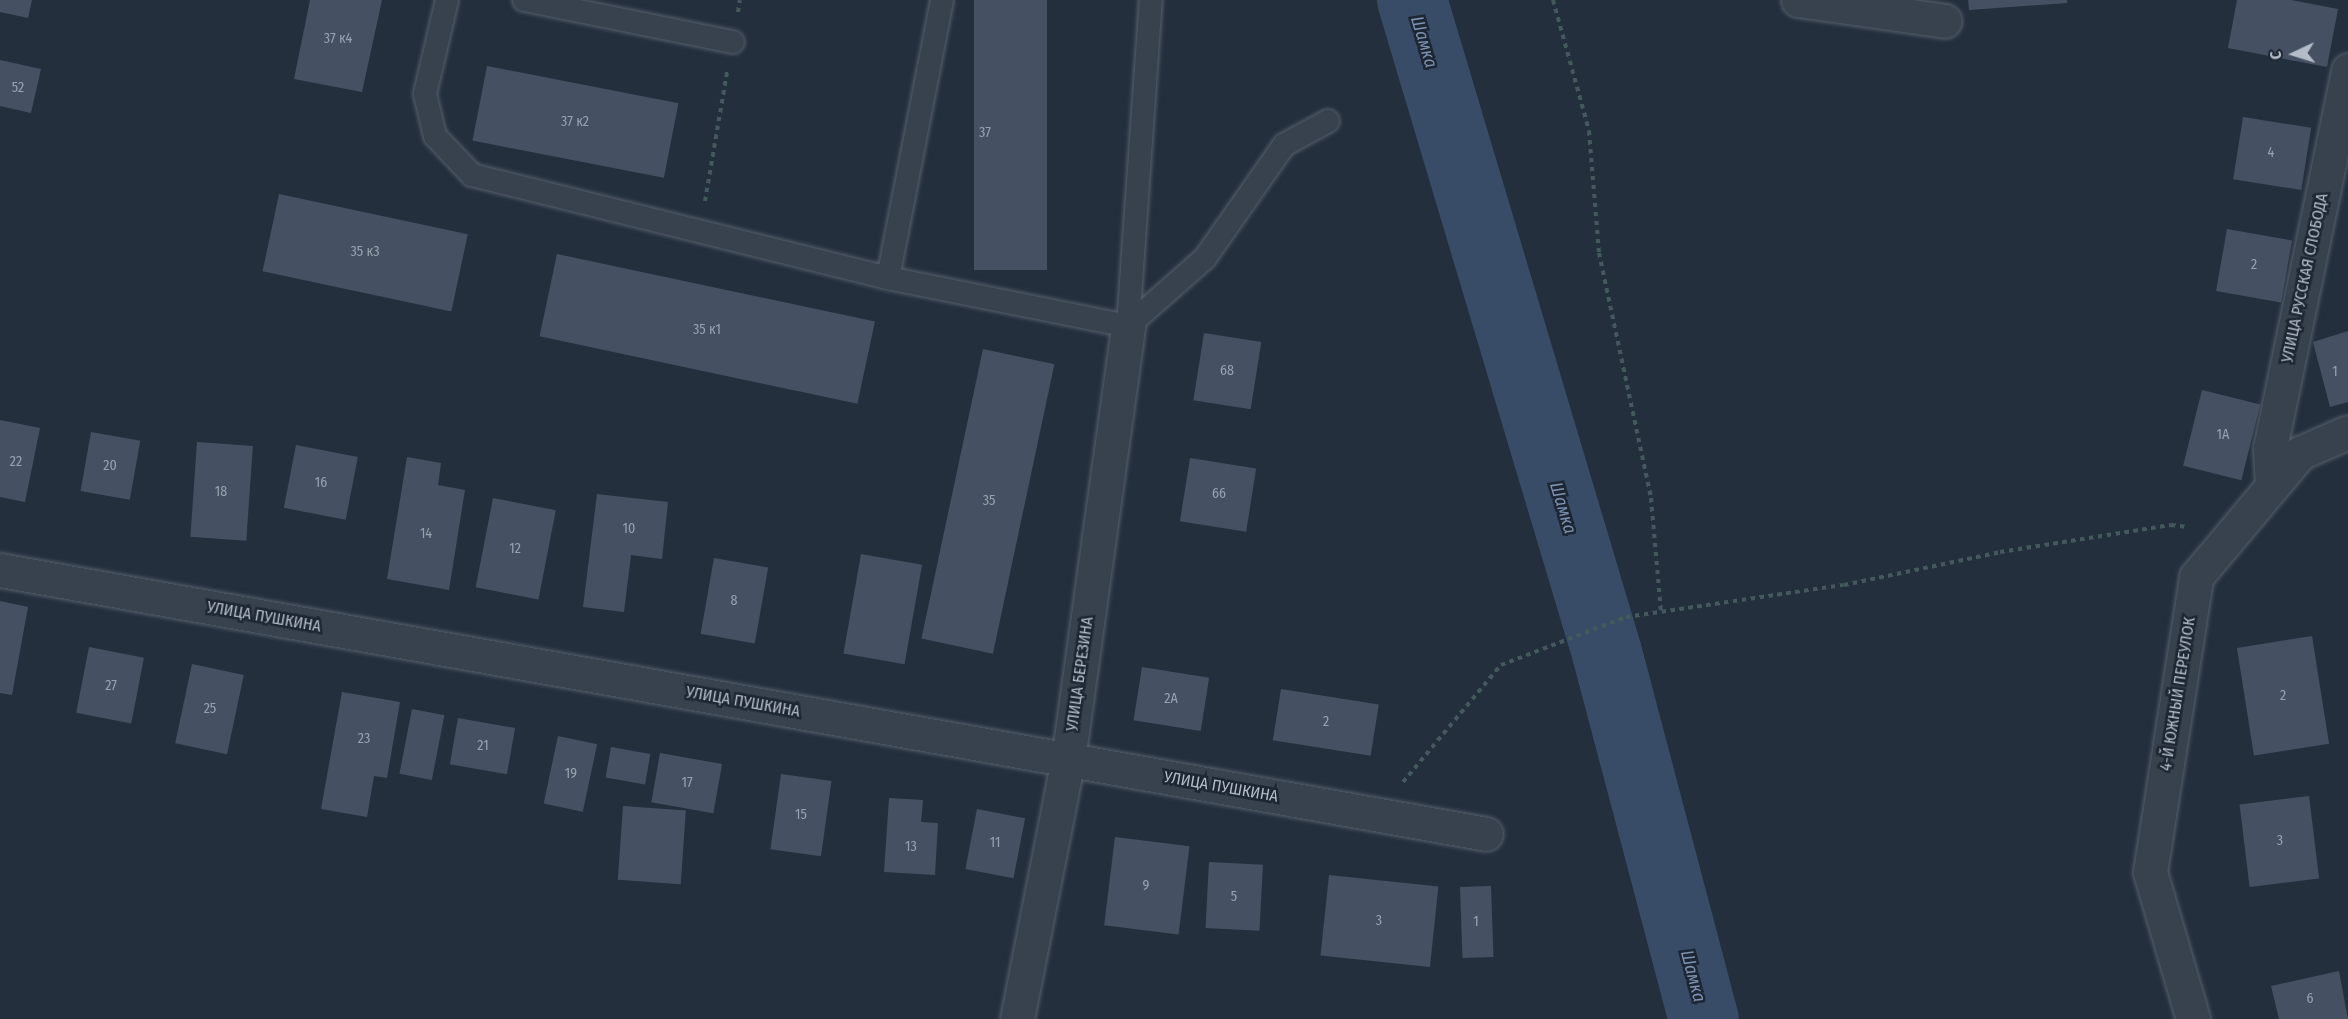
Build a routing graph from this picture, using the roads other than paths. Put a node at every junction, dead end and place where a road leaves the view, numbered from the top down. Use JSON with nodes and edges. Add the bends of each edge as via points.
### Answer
{"nodes":[{"id":1,"x":447,"y":0,"type":"edge"},
{"id":2,"x":524,"y":0,"type":"edge"},
{"id":3,"x":942,"y":0,"type":"edge"},
{"id":4,"x":1151,"y":0,"type":"edge"},
{"id":5,"x":1798,"y":0,"type":"edge"},
{"id":6,"x":1945,"y":21,"type":"dead end"},
{"id":7,"x":733,"y":42,"type":"road end"},
{"id":8,"x":2348,"y":70,"type":"edge"},
{"id":9,"x":1328,"y":121,"type":"dead end"},
{"id":10,"x":888,"y":278,"type":"junction"},
{"id":11,"x":1128,"y":326,"type":"junction"},
{"id":12,"x":2348,"y":432,"type":"edge"},
{"id":13,"x":2272,"y":486,"type":"junction"},
{"id":14,"x":0,"y":570,"type":"edge"},
{"id":15,"x":1068,"y":760,"type":"junction"},
{"id":16,"x":1486,"y":834,"type":"dead end"},
{"id":17,"x":1017,"y":1019,"type":"edge"},
{"id":18,"x":2193,"y":1019,"type":"edge"}],
"edges":[{"from":1,"to":10,"type":"lane","via":[[425,94],[435,136],[472,174]]},
{"from":2,"to":7,"type":"lane"},
{"from":3,"to":10,"type":"lane"},
{"from":4,"to":11,"type":"lane"},
{"from":5,"to":6,"type":"street"},
{"from":8,"to":13,"type":"street","name":"УЛИЦА РУССКАЯ СЛОБОДА","via":[[2270,448]]},
{"from":9,"to":11,"type":"lane","via":[[1284,145],[1205,258]]},
{"from":10,"to":11,"type":"lane"},
{"from":11,"to":15,"type":"street","name":"УЛИЦА БЕРЕЗИНА"},
{"from":12,"to":13,"type":"street","name":"4-Й ЮЖНЫЙ ПЕРЕУЛОК","via":[[2300,453]]},
{"from":13,"to":18,"type":"street","name":"4-Й ЮЖНЫЙ ПЕРЕУЛОК","via":[[2196,578],[2150,872]]},
{"from":14,"to":15,"type":"street","name":"УЛИЦА ПУШКИНА"},
{"from":15,"to":16,"type":"street","name":"УЛИЦА ПУШКИНА"},
{"from":15,"to":17,"type":"street","name":"УЛИЦА БЕРЕЗИНА"}]}
